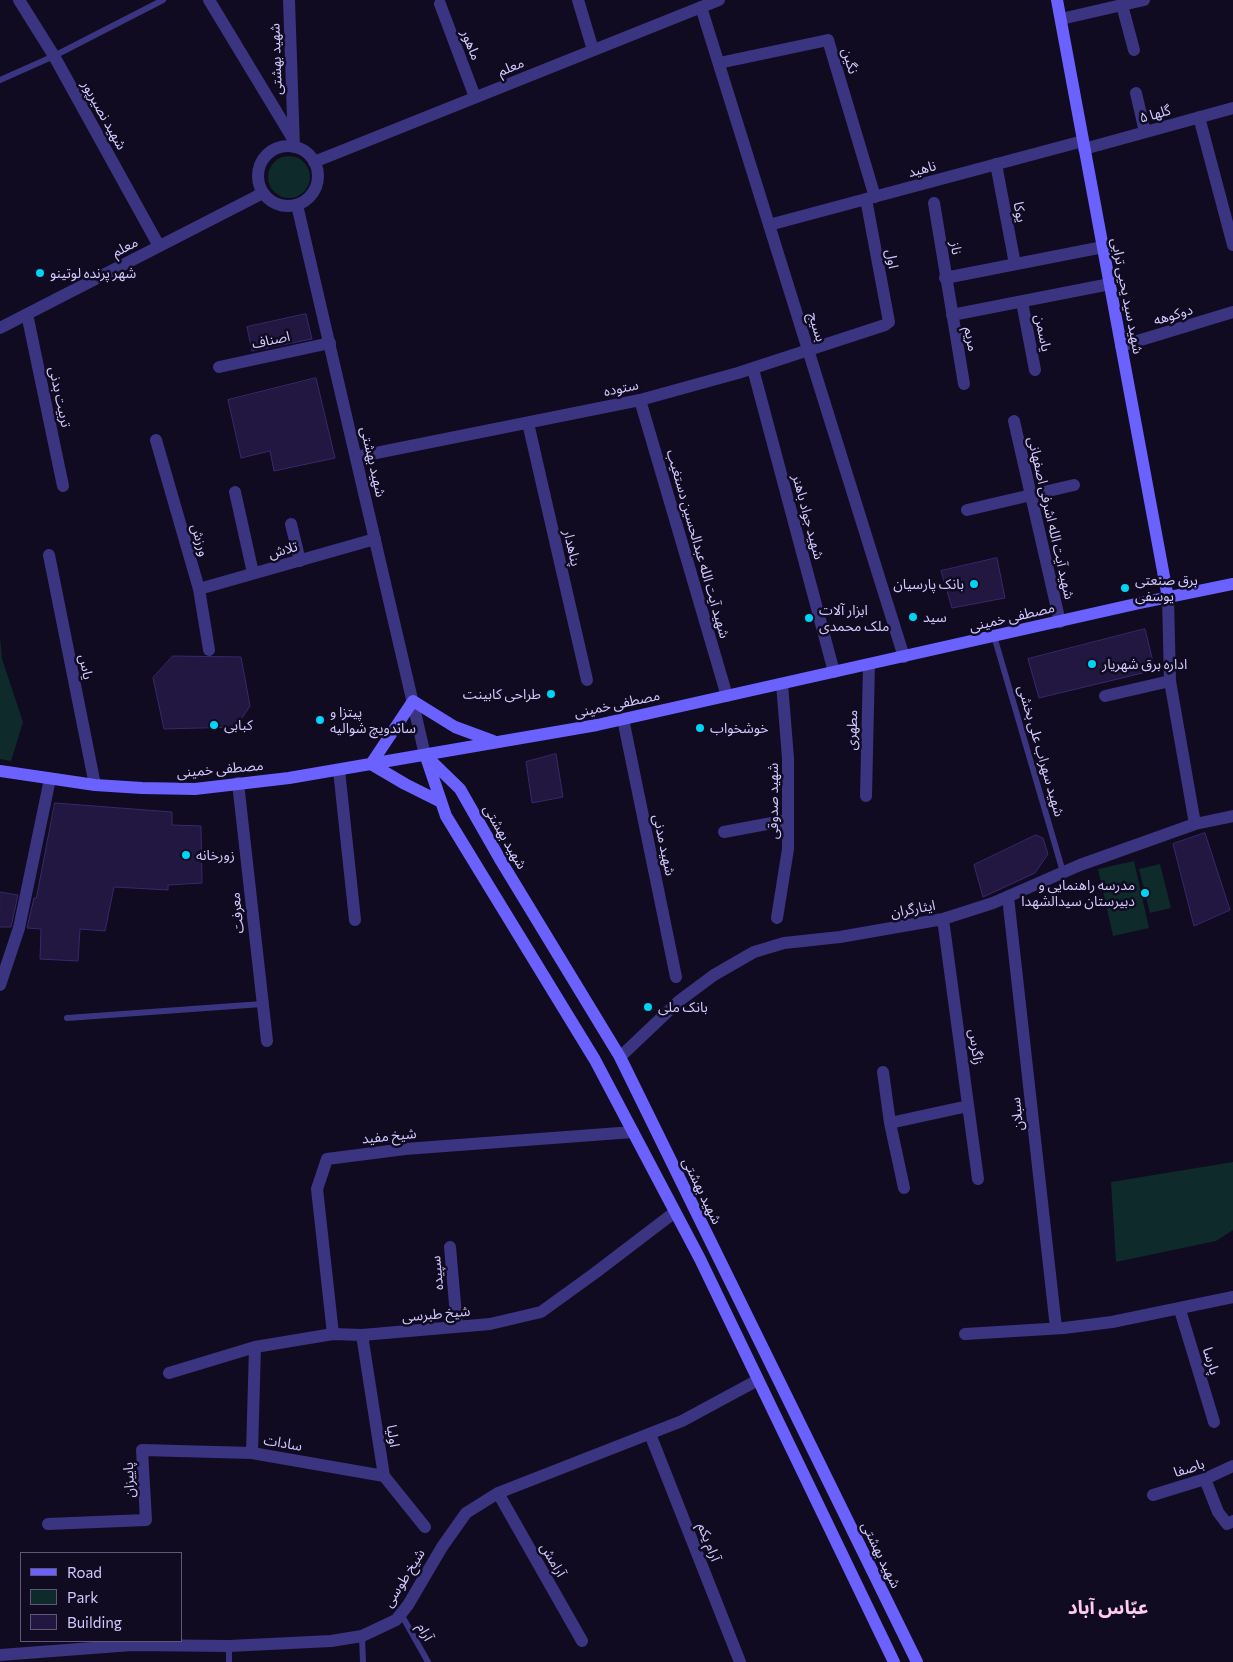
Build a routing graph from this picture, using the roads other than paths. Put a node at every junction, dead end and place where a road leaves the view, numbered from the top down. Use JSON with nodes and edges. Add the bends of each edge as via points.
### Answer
{"nodes":[{"id":1,"x":19,"y":0,"type":"edge"},
{"id":2,"x":163,"y":0,"type":"edge"},
{"id":3,"x":208,"y":0,"type":"edge"},
{"id":4,"x":289,"y":0,"type":"edge"},
{"id":5,"x":578,"y":0,"type":"edge"},
{"id":6,"x":719,"y":0,"type":"edge"},
{"id":7,"x":1057,"y":0,"type":"edge"},
{"id":8,"x":1144,"y":0,"type":"edge"},
{"id":9,"x":440,"y":4,"type":"dead end"},
{"id":10,"x":700,"y":4,"type":"edge"},
{"id":11,"x":1122,"y":5,"type":"junction"},
{"id":12,"x":1061,"y":19,"type":"junction"},
{"id":13,"x":593,"y":50,"type":"junction"},
{"id":14,"x":1134,"y":50,"type":"dead end"},
{"id":15,"x":54,"y":56,"type":"junction"},
{"id":16,"x":719,"y":63,"type":"junction"},
{"id":17,"x":0,"y":80,"type":"edge"},
{"id":18,"x":1136,"y":93,"type":"dead end"},
{"id":19,"x":475,"y":98,"type":"junction"},
{"id":20,"x":1233,"y":108,"type":"edge"},
{"id":21,"x":1199,"y":117,"type":"junction"},
{"id":22,"x":1145,"y":132,"type":"junction"},
{"id":23,"x":294,"y":143,"type":"junction"},
{"id":24,"x":1083,"y":145,"type":"junction"},
{"id":25,"x":314,"y":162,"type":"junction"},
{"id":26,"x":996,"y":164,"type":"junction"},
{"id":27,"x":263,"y":193,"type":"junction"},
{"id":28,"x":871,"y":198,"type":"junction"},
{"id":29,"x":934,"y":203,"type":"dead end"},
{"id":30,"x":297,"y":205,"type":"junction"},
{"id":31,"x":769,"y":225,"type":"junction"},
{"id":32,"x":1233,"y":245,"type":"edge"},
{"id":33,"x":159,"y":246,"type":"junction"},
{"id":34,"x":1103,"y":247,"type":"junction"},
{"id":35,"x":1015,"y":264,"type":"junction"},
{"id":36,"x":946,"y":278,"type":"junction"},
{"id":37,"x":1110,"y":284,"type":"junction"},
{"id":38,"x":949,"y":299,"type":"joint"},
{"id":39,"x":1022,"y":302,"type":"junction"},
{"id":40,"x":1233,"y":312,"type":"edge"},
{"id":41,"x":27,"y":314,"type":"junction"},
{"id":42,"x":952,"y":316,"type":"junction"},
{"id":43,"x":887,"y":324,"type":"joint"},
{"id":44,"x":0,"y":328,"type":"edge"},
{"id":45,"x":330,"y":343,"type":"junction"},
{"id":46,"x":1121,"y":346,"type":"junction"},
{"id":47,"x":808,"y":350,"type":"junction"},
{"id":48,"x":220,"y":366,"type":"dead end"},
{"id":49,"x":753,"y":369,"type":"junction"},
{"id":50,"x":1035,"y":370,"type":"dead end"},
{"id":51,"x":964,"y":384,"type":"dead end"},
{"id":52,"x":640,"y":400,"type":"junction"},
{"id":53,"x":1014,"y":421,"type":"dead end"},
{"id":54,"x":528,"y":423,"type":"junction"},
{"id":55,"x":156,"y":440,"type":"dead end"},
{"id":56,"x":356,"y":457,"type":"junction"},
{"id":57,"x":1074,"y":485,"type":"dead end"},
{"id":58,"x":64,"y":486,"type":"dead end"},
{"id":59,"x":235,"y":492,"type":"dead end"},
{"id":60,"x":1031,"y":495,"type":"junction"},
{"id":61,"x":967,"y":510,"type":"dead end"},
{"id":62,"x":290,"y":524,"type":"dead end"},
{"id":63,"x":375,"y":540,"type":"junction"},
{"id":64,"x":49,"y":556,"type":"dead end"},
{"id":65,"x":300,"y":561,"type":"junction"},
{"id":66,"x":253,"y":574,"type":"junction"},
{"id":67,"x":1233,"y":584,"type":"edge"},
{"id":68,"x":198,"y":589,"type":"junction"},
{"id":69,"x":1168,"y":598,"type":"junction"},
{"id":70,"x":1060,"y":622,"type":"junction"},
{"id":71,"x":994,"y":636,"type":"junction"},
{"id":72,"x":209,"y":650,"type":"dead end"},
{"id":73,"x":904,"y":657,"type":"junction"},
{"id":74,"x":869,"y":664,"type":"junction"},
{"id":75,"x":834,"y":672,"type":"junction"},
{"id":76,"x":587,"y":680,"type":"dead end"},
{"id":77,"x":1170,"y":681,"type":"junction"},
{"id":78,"x":782,"y":684,"type":"junction"},
{"id":79,"x":727,"y":696,"type":"junction"},
{"id":80,"x":1105,"y":696,"type":"dead end"},
{"id":81,"x":413,"y":701,"type":"junction"},
{"id":82,"x":622,"y":719,"type":"junction"},
{"id":83,"x":495,"y":742,"type":"junction"},
{"id":84,"x":425,"y":755,"type":"junction"},
{"id":85,"x":371,"y":764,"type":"junction"},
{"id":86,"x":339,"y":770,"type":"junction"},
{"id":87,"x":0,"y":771,"type":"edge"},
{"id":88,"x":50,"y":779,"type":"junction"},
{"id":89,"x":238,"y":783,"type":"junction"},
{"id":90,"x":95,"y":785,"type":"junction"},
{"id":91,"x":866,"y":796,"type":"dead end"},
{"id":92,"x":441,"y":802,"type":"junction"},
{"id":93,"x":1233,"y":816,"type":"edge"},
{"id":94,"x":788,"y":820,"type":"junction"},
{"id":95,"x":1195,"y":824,"type":"junction"},
{"id":96,"x":724,"y":832,"type":"dead end"},
{"id":97,"x":1063,"y":872,"type":"junction"},
{"id":98,"x":1008,"y":897,"type":"junction"},
{"id":99,"x":777,"y":918,"type":"dead end"},
{"id":100,"x":355,"y":920,"type":"dead end"},
{"id":101,"x":943,"y":920,"type":"junction"},
{"id":102,"x":676,"y":977,"type":"dead end"},
{"id":103,"x":0,"y":986,"type":"edge"},
{"id":104,"x":262,"y":1004,"type":"junction"},
{"id":105,"x":67,"y":1018,"type":"dead end"},
{"id":106,"x":267,"y":1041,"type":"dead end"},
{"id":107,"x":620,"y":1057,"type":"junction"},
{"id":108,"x":884,"y":1072,"type":"dead end"},
{"id":109,"x":968,"y":1106,"type":"junction"},
{"id":110,"x":890,"y":1123,"type":"junction"},
{"id":111,"x":633,"y":1132,"type":"junction"},
{"id":112,"x":978,"y":1179,"type":"dead end"},
{"id":113,"x":904,"y":1188,"type":"dead end"},
{"id":114,"x":675,"y":1212,"type":"junction"},
{"id":115,"x":450,"y":1247,"type":"dead end"},
{"id":116,"x":1233,"y":1297,"type":"edge"},
{"id":117,"x":1180,"y":1310,"type":"junction"},
{"id":118,"x":457,"y":1327,"type":"junction"},
{"id":119,"x":1056,"y":1328,"type":"junction"},
{"id":120,"x":333,"y":1334,"type":"junction"},
{"id":121,"x":965,"y":1334,"type":"dead end"},
{"id":122,"x":362,"y":1335,"type":"junction"},
{"id":123,"x":255,"y":1347,"type":"junction"},
{"id":124,"x":169,"y":1373,"type":"dead end"},
{"id":125,"x":758,"y":1380,"type":"junction"},
{"id":126,"x":1214,"y":1422,"type":"dead end"},
{"id":127,"x":650,"y":1434,"type":"junction"},
{"id":128,"x":252,"y":1453,"type":"junction"},
{"id":129,"x":1233,"y":1466,"type":"edge"},
{"id":130,"x":384,"y":1476,"type":"junction"},
{"id":131,"x":1205,"y":1479,"type":"junction"},
{"id":132,"x":498,"y":1493,"type":"junction"},
{"id":133,"x":1153,"y":1495,"type":"dead end"},
{"id":134,"x":1233,"y":1521,"type":"edge"},
{"id":135,"x":48,"y":1524,"type":"dead end"},
{"id":136,"x":425,"y":1527,"type":"dead end"},
{"id":137,"x":401,"y":1614,"type":"junction"},
{"id":138,"x":362,"y":1636,"type":"junction"},
{"id":139,"x":582,"y":1641,"type":"dead end"},
{"id":140,"x":132,"y":1643,"type":"edge"},
{"id":141,"x":229,"y":1646,"type":"junction"},
{"id":142,"x":0,"y":1655,"type":"edge"},
{"id":143,"x":229,"y":1662,"type":"edge"},
{"id":144,"x":363,"y":1662,"type":"edge"},
{"id":145,"x":428,"y":1662,"type":"edge"},
{"id":146,"x":740,"y":1662,"type":"edge"},
{"id":147,"x":894,"y":1662,"type":"edge"},
{"id":148,"x":917,"y":1662,"type":"edge"}],
"edges":[{"from":1,"to":15,"type":"street","name":"شهید نصیرپور"},
{"from":2,"to":15,"type":"lane"},
{"from":3,"to":23,"type":"street"},
{"from":4,"to":23,"type":"street","name":"شهید بهشتی"},
{"from":5,"to":13,"type":"street"},
{"from":6,"to":10,"type":"street","name":"معلم"},
{"from":7,"to":12,"type":"main road","name":"شهید سید یحیی ترابی"},
{"from":8,"to":11,"type":"street"},
{"from":9,"to":19,"type":"street","name":"ماهور"},
{"from":10,"to":13,"type":"street","name":"معلم"},
{"from":10,"to":16,"type":"street","name":"بسیج"},
{"from":11,"to":12,"type":"street"},
{"from":11,"to":14,"type":"street"},
{"from":12,"to":24,"type":"main road","name":"شهید سید یحیی ترابی"},
{"from":13,"to":19,"type":"street","name":"معلم"},
{"from":15,"to":17,"type":"lane"},
{"from":15,"to":33,"type":"street","name":"شهید نصیرپور"},
{"from":16,"to":28,"type":"street","name":"نگین","via":[[828,40]]},
{"from":16,"to":31,"type":"street","name":"بسیج"},
{"from":18,"to":22,"type":"street"},
{"from":19,"to":25,"type":"street","name":"معلم"},
{"from":20,"to":21,"type":"street","name":"گلها ۵"},
{"from":21,"to":22,"type":"street","name":"گلها ۵"},
{"from":21,"to":32,"type":"street"},
{"from":22,"to":24,"type":"street","name":"گلها ۵"},
{"from":23,"to":25,"type":"street"},
{"from":23,"to":27,"type":"street","via":[[274,150],[261,164],[258,174]]},
{"from":24,"to":26,"type":"street","name":"ناهید"},
{"from":24,"to":34,"type":"main road","name":"شهید سید یحیی ترابی"},
{"from":25,"to":30,"type":"street","via":[[318,170],[316,187],[312,195]]},
{"from":26,"to":28,"type":"street","name":"ناهید"},
{"from":26,"to":35,"type":"street","name":"یوکا"},
{"from":27,"to":30,"type":"street","via":[[278,205]]},
{"from":27,"to":33,"type":"street","name":"معلم"},
{"from":28,"to":31,"type":"street","name":"ناهید"},
{"from":28,"to":43,"type":"street","name":"اول"},
{"from":29,"to":36,"type":"street","name":"ناز"},
{"from":30,"to":45,"type":"street","name":"شهید بهشتی"},
{"from":31,"to":47,"type":"street","name":"بسیج"},
{"from":33,"to":41,"type":"street","name":"معلم"},
{"from":34,"to":35,"type":"street"},
{"from":34,"to":37,"type":"main road","name":"شهید سید یحیی ترابی"},
{"from":35,"to":36,"type":"street"},
{"from":36,"to":38,"type":"street","name":"ناز"},
{"from":37,"to":39,"type":"street"},
{"from":37,"to":46,"type":"main road","name":"شهید سید یحیی ترابی"},
{"from":38,"to":42,"type":"street","name":"مریم"},
{"from":39,"to":42,"type":"street"},
{"from":39,"to":50,"type":"street","name":"یاسمن"},
{"from":40,"to":46,"type":"street","name":"دوکوهه"},
{"from":41,"to":44,"type":"street","name":"معلم"},
{"from":41,"to":58,"type":"street","name":"تربیت بدنی"},
{"from":42,"to":51,"type":"street","name":"مریم"},
{"from":43,"to":47,"type":"street","name":"ستوده"},
{"from":45,"to":48,"type":"street","name":"اصناف"},
{"from":45,"to":56,"type":"street","name":"شهید بهشتی"},
{"from":46,"to":69,"type":"main road","name":"شهید سید یحیی ترابی"},
{"from":47,"to":49,"type":"street","name":"ستوده"},
{"from":47,"to":73,"type":"street","name":"بسیج"},
{"from":49,"to":52,"type":"street","name":"ستوده"},
{"from":49,"to":75,"type":"street","name":"شهید جواد باهنر"},
{"from":52,"to":54,"type":"street","name":"ستوده"},
{"from":52,"to":79,"type":"street","name":"شهید آیت الله عبدالحسین دستغیب"},
{"from":53,"to":60,"type":"street","name":"شهید آیت الله اشرفی اصفهانی"},
{"from":54,"to":56,"type":"street","name":"ستوده"},
{"from":54,"to":76,"type":"street","name":"پناهدار"},
{"from":55,"to":68,"type":"street","name":"ورزش"},
{"from":56,"to":63,"type":"street","name":"شهید بهشتی"},
{"from":57,"to":60,"type":"street"},
{"from":59,"to":66,"type":"street"},
{"from":60,"to":61,"type":"street"},
{"from":60,"to":70,"type":"street","name":"شهید آیت الله اشرفی اصفهانی"},
{"from":62,"to":65,"type":"street"},
{"from":63,"to":65,"type":"street","name":"تلاش"},
{"from":63,"to":81,"type":"street","name":"شهید بهشتی"},
{"from":64,"to":90,"type":"street","name":"یاس"},
{"from":65,"to":66,"type":"street","name":"تلاش"},
{"from":66,"to":68,"type":"street","name":"تلاش"},
{"from":67,"to":69,"type":"main road","name":"مصطفی خمینی"},
{"from":68,"to":72,"type":"street","name":"ورزش"},
{"from":69,"to":70,"type":"main road","name":"مصطفی خمینی"},
{"from":69,"to":77,"type":"street"},
{"from":70,"to":71,"type":"main road","name":"مصطفی خمینی"},
{"from":71,"to":73,"type":"main road","name":"مصطفی خمینی"},
{"from":71,"to":97,"type":"lane","name":"شهید سهراب علی بخشی"},
{"from":73,"to":74,"type":"main road","name":"مصطفی خمینی"},
{"from":74,"to":75,"type":"main road","name":"مصطفی خمینی"},
{"from":74,"to":91,"type":"street","name":"مطهری"},
{"from":75,"to":78,"type":"main road","name":"مصطفی خمینی"},
{"from":77,"to":80,"type":"street"},
{"from":77,"to":95,"type":"street"},
{"from":78,"to":79,"type":"main road","name":"مصطفی خمینی"},
{"from":78,"to":94,"type":"street","name":"شهید صدوقی","via":[[788,758]]},
{"from":79,"to":82,"type":"main road","name":"مصطفی خمینی"},
{"from":81,"to":83,"type":"main road","via":[[455,728]]},
{"from":81,"to":84,"type":"street","name":"شهید بهشتی"},
{"from":81,"to":85,"type":"main road"},
{"from":82,"to":83,"type":"main road","name":"مصطفی خمینی"},
{"from":82,"to":102,"type":"street","name":"شهید مدنی"},
{"from":83,"to":84,"type":"main road","name":"مصطفی خمینی"},
{"from":84,"to":85,"type":"main road","name":"مصطفی خمینی"},
{"from":84,"to":92,"type":"main road","name":"شهید بهشتی"},
{"from":84,"to":107,"type":"main road","name":"شهید بهشتی","via":[[460,788]]},
{"from":85,"to":86,"type":"main road","name":"مصطفی خمینی"},
{"from":85,"to":92,"type":"main road"},
{"from":86,"to":89,"type":"main road","name":"مصطفی خمینی"},
{"from":86,"to":100,"type":"street"},
{"from":87,"to":88,"type":"main road","name":"مصطفی خمینی"},
{"from":88,"to":90,"type":"main road","name":"مصطفی خمینی"},
{"from":88,"to":103,"type":"street","via":[[19,928]]},
{"from":89,"to":90,"type":"main road","name":"مصطفی خمینی","via":[[195,789]]},
{"from":89,"to":104,"type":"street","name":"معرفت"},
{"from":92,"to":111,"type":"main road","name":"شهید بهشتی","via":[[446,816],[595,1060]]},
{"from":93,"to":95,"type":"street","name":"ایثارگران"},
{"from":94,"to":96,"type":"street"},
{"from":94,"to":99,"type":"street","name":"شهید صدوقی","via":[[788,849]]},
{"from":95,"to":97,"type":"street","name":"ایثارگران"},
{"from":97,"to":98,"type":"street","name":"ایثارگران"},
{"from":98,"to":101,"type":"street","name":"ایثارگران"},
{"from":98,"to":119,"type":"street","name":"سبلان"},
{"from":101,"to":107,"type":"street","name":"ایثارگران","via":[[784,943],[754,952],[714,975],[679,1001]]},
{"from":101,"to":109,"type":"street","name":"زاگرس"},
{"from":104,"to":105,"type":"lane"},
{"from":104,"to":106,"type":"street","name":"معرفت"},
{"from":107,"to":148,"type":"main road","name":"شهید بهشتی"},
{"from":108,"to":110,"type":"street"},
{"from":109,"to":110,"type":"street"},
{"from":109,"to":112,"type":"street","name":"زاگرس"},
{"from":110,"to":113,"type":"street"},
{"from":111,"to":114,"type":"main road","name":"شهید بهشتی"},
{"from":111,"to":120,"type":"street","name":"شیخ مفید","via":[[327,1158],[317,1189]]},
{"from":114,"to":118,"type":"street","name":"شیخ طبرسی","via":[[541,1312],[490,1324]]},
{"from":114,"to":125,"type":"main road","name":"شهید بهشتی"},
{"from":115,"to":118,"type":"street","name":"سپیده"},
{"from":116,"to":117,"type":"street"},
{"from":117,"to":119,"type":"street"},
{"from":117,"to":126,"type":"street","name":"پارسا"},
{"from":118,"to":122,"type":"street","name":"شیخ طبرسی"},
{"from":119,"to":121,"type":"street"},
{"from":120,"to":122,"type":"street","name":"شیخ طبرسی"},
{"from":120,"to":123,"type":"street","name":"شیخ طبرسی"},
{"from":122,"to":130,"type":"street","name":"اولیا"},
{"from":123,"to":124,"type":"street","name":"شیخ طبرسی"},
{"from":123,"to":128,"type":"street","name":"سادات"},
{"from":125,"to":127,"type":"street","name":"شیخ طوسی","via":[[682,1421]]},
{"from":125,"to":147,"type":"main road","name":"شهید بهشتی"},
{"from":127,"to":132,"type":"street","name":"شیخ طوسی"},
{"from":127,"to":146,"type":"street","name":"آرام یکم"},
{"from":128,"to":130,"type":"street","name":"سادات"},
{"from":128,"to":135,"type":"street","name":"پاییزان","via":[[142,1450],[146,1520]]},
{"from":129,"to":131,"type":"street","name":"باصفا"},
{"from":130,"to":136,"type":"street","name":"اولیا"},
{"from":131,"to":133,"type":"street","name":"باصفا"},
{"from":131,"to":134,"type":"street","via":[[1218,1512],[1227,1524]]},
{"from":132,"to":137,"type":"street","name":"شیخ طوسی","via":[[466,1513]]},
{"from":132,"to":139,"type":"street","name":"آرامش"},
{"from":137,"to":138,"type":"street","name":"شیخ طوسی","via":[[396,1620]]},
{"from":137,"to":145,"type":"lane","name":"آرام"},
{"from":138,"to":141,"type":"street","name":"شیخ طوسی","via":[[331,1641]]},
{"from":138,"to":144,"type":"lane"},
{"from":140,"to":141,"type":"street","name":"شیخ طوسی"},
{"from":140,"to":142,"type":"street","name":"شیخ طوسی"},
{"from":141,"to":143,"type":"lane"}]}
